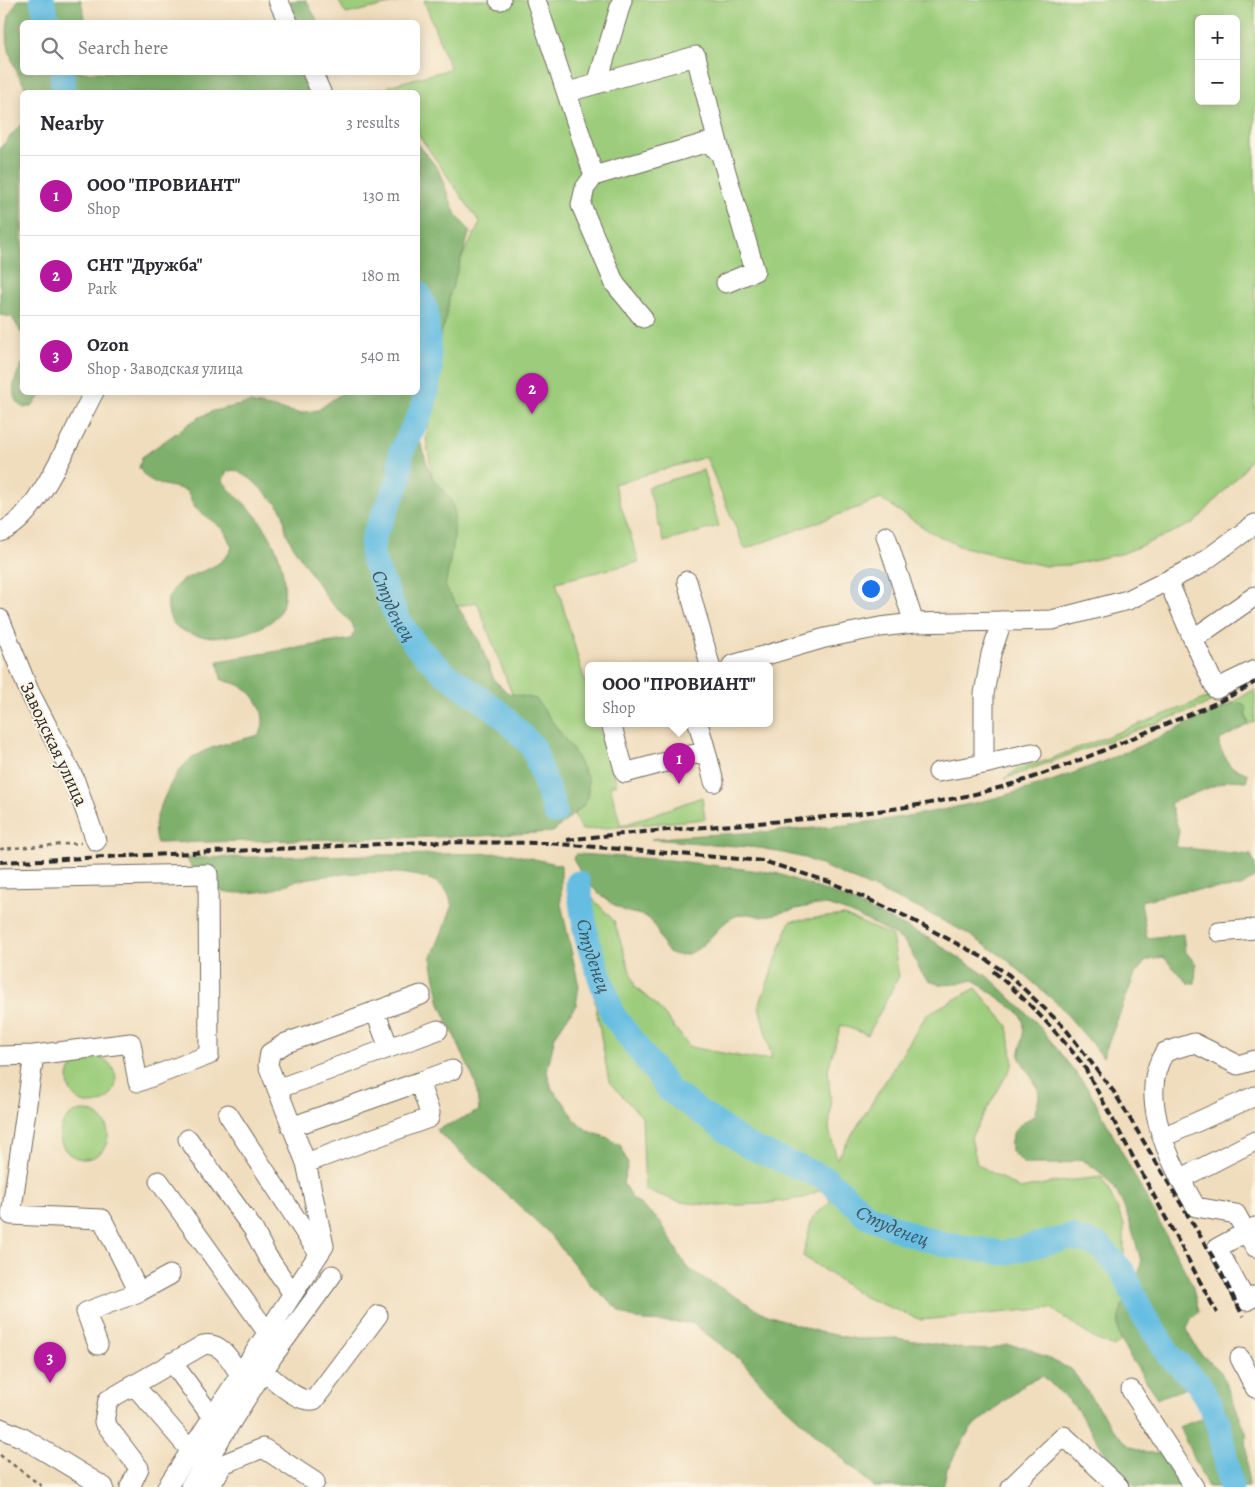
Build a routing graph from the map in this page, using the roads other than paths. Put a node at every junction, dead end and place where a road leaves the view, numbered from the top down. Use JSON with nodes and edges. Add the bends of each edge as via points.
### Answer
{"nodes":[{"id":1,"x":278,"y":0,"type":"edge"},
{"id":2,"x":536,"y":0,"type":"edge"},
{"id":3,"x":622,"y":0,"type":"edge"},
{"id":4,"x":287,"y":20,"type":"edge"},
{"id":5,"x":313,"y":75,"type":"edge"},
{"id":6,"x":598,"y":84,"type":"junction"},
{"id":7,"x":320,"y":90,"type":"edge"},
{"id":8,"x":568,"y":92,"type":"junction"},
{"id":9,"x":721,"y":155,"type":"junction"},
{"id":10,"x":594,"y":176,"type":"junction"},
{"id":11,"x":726,"y":283,"type":"dead end"},
{"id":12,"x":643,"y":318,"type":"dead end"},
{"id":13,"x":92,"y":395,"type":"edge"},
{"id":14,"x":1255,"y":524,"type":"edge"},
{"id":15,"x":0,"y":532,"type":"edge"},
{"id":16,"x":886,"y":536,"type":"dead end"},
{"id":17,"x":687,"y":581,"type":"dead end"},
{"id":18,"x":1168,"y":581,"type":"junction"},
{"id":19,"x":1255,"y":596,"type":"edge"},
{"id":20,"x":0,"y":619,"type":"edge"},
{"id":21,"x":1002,"y":621,"type":"junction"},
{"id":22,"x":914,"y":623,"type":"junction"},
{"id":23,"x":1193,"y":638,"type":"junction"},
{"id":24,"x":709,"y":662,"type":"edge"},
{"id":25,"x":742,"y":662,"type":"edge"},
{"id":26,"x":1255,"y":670,"type":"edge"},
{"id":27,"x":613,"y":727,"type":"edge"},
{"id":28,"x":699,"y":727,"type":"edge"},
{"id":29,"x":706,"y":752,"type":"junction"},
{"id":30,"x":1032,"y":753,"type":"dead end"},
{"id":31,"x":984,"y":764,"type":"junction"},
{"id":32,"x":938,"y":772,"type":"dead end"},
{"id":33,"x":714,"y":782,"type":"dead end"},
{"id":34,"x":96,"y":841,"type":"road end"},
{"id":35,"x":0,"y":878,"type":"edge"},
{"id":36,"x":1255,"y":929,"type":"edge"},
{"id":37,"x":1219,"y":932,"type":"dead end"},
{"id":38,"x":421,"y":996,"type":"dead end"},
{"id":39,"x":375,"y":1011,"type":"junction"},
{"id":40,"x":438,"y":1030,"type":"dead end"},
{"id":41,"x":389,"y":1048,"type":"junction"},
{"id":42,"x":34,"y":1055,"type":"junction"},
{"id":43,"x":0,"y":1056,"type":"edge"},
{"id":44,"x":1255,"y":1060,"type":"edge"},
{"id":45,"x":452,"y":1070,"type":"dead end"},
{"id":46,"x":419,"y":1082,"type":"junction"},
{"id":47,"x":278,"y":1089,"type":"junction"},
{"id":48,"x":1255,"y":1096,"type":"edge"},
{"id":49,"x":228,"y":1114,"type":"dead end"},
{"id":50,"x":291,"y":1127,"type":"junction"},
{"id":51,"x":1163,"y":1138,"type":"junction"},
{"id":52,"x":188,"y":1139,"type":"dead end"},
{"id":53,"x":1255,"y":1141,"type":"edge"},
{"id":54,"x":306,"y":1163,"type":"junction"},
{"id":55,"x":1180,"y":1179,"type":"junction"},
{"id":56,"x":159,"y":1181,"type":"dead end"},
{"id":57,"x":6,"y":1214,"type":"edge"},
{"id":58,"x":1252,"y":1235,"type":"edge"},
{"id":59,"x":318,"y":1254,"type":"junction"},
{"id":60,"x":170,"y":1275,"type":"dead end"},
{"id":61,"x":332,"y":1275,"type":"dead end"},
{"id":62,"x":139,"y":1292,"type":"junction"},
{"id":63,"x":293,"y":1294,"type":"junction"},
{"id":64,"x":1255,"y":1296,"type":"edge"},
{"id":65,"x":378,"y":1315,"type":"dead end"},
{"id":66,"x":267,"y":1332,"type":"junction"},
{"id":67,"x":98,"y":1345,"type":"dead end"},
{"id":68,"x":1240,"y":1358,"type":"dead end"},
{"id":69,"x":172,"y":1362,"type":"junction"},
{"id":70,"x":263,"y":1371,"type":"junction"},
{"id":71,"x":240,"y":1374,"type":"junction"},
{"id":72,"x":133,"y":1384,"type":"junction"},
{"id":73,"x":1255,"y":1388,"type":"edge"},
{"id":74,"x":1131,"y":1390,"type":"dead end"},
{"id":75,"x":212,"y":1417,"type":"junction"},
{"id":76,"x":0,"y":1428,"type":"edge"},
{"id":77,"x":190,"y":1450,"type":"junction"},
{"id":78,"x":315,"y":1482,"type":"dead end"},
{"id":79,"x":104,"y":1487,"type":"edge"},
{"id":80,"x":130,"y":1487,"type":"edge"},
{"id":81,"x":167,"y":1487,"type":"edge"},
{"id":82,"x":190,"y":1487,"type":"edge"},
{"id":83,"x":210,"y":1487,"type":"edge"},
{"id":84,"x":1011,"y":1487,"type":"edge"},
{"id":85,"x":1119,"y":1487,"type":"edge"},
{"id":86,"x":1194,"y":1487,"type":"edge"}],
"edges":[{"from":1,"to":4,"type":"street"},
{"from":2,"to":8,"type":"street"},
{"from":3,"to":6,"type":"street"},
{"from":5,"to":7,"type":"street"},
{"from":6,"to":8,"type":"street"},
{"from":6,"to":9,"type":"street","via":[[696,56]]},
{"from":8,"to":10,"type":"street"},
{"from":9,"to":10,"type":"street","via":[[716,148],[704,143]]},
{"from":9,"to":11,"type":"street","via":[[755,271]]},
{"from":10,"to":12,"type":"street","via":[[581,205],[615,284]]},
{"from":13,"to":15,"type":"street","via":[[38,498],[24,514]]},
{"from":14,"to":18,"type":"street","via":[[1199,565]]},
{"from":16,"to":22,"type":"street"},
{"from":17,"to":24,"type":"street"},
{"from":18,"to":21,"type":"street","via":[[1128,600],[1052,620]]},
{"from":18,"to":23,"type":"street"},
{"from":19,"to":23,"type":"street"},
{"from":20,"to":34,"type":"street","name":"Заводская улица","via":[[29,691],[74,778]]},
{"from":21,"to":22,"type":"street"},
{"from":21,"to":31,"type":"street","via":[[991,654],[984,694]]},
{"from":22,"to":25,"type":"street","via":[[825,638]]},
{"from":23,"to":26,"type":"street","via":[[1216,689]]},
{"from":27,"to":29,"type":"street","via":[[625,773]]},
{"from":28,"to":29,"type":"street"},
{"from":29,"to":33,"type":"street"},
{"from":30,"to":31,"type":"street"},
{"from":31,"to":32,"type":"street"},
{"from":35,"to":42,"type":"street","via":[[208,874],[209,1055],[138,1082],[131,1042]]},
{"from":36,"to":37,"type":"street"},
{"from":38,"to":39,"type":"street"},
{"from":39,"to":41,"type":"street"},
{"from":39,"to":47,"type":"street","via":[[278,1046],[270,1053],[268,1065]]},
{"from":40,"to":41,"type":"street"},
{"from":41,"to":47,"type":"street"},
{"from":42,"to":43,"type":"street"},
{"from":42,"to":57,"type":"street"},
{"from":44,"to":51,"type":"street","via":[[1238,1065],[1194,1043],[1165,1052],[1155,1072],[1155,1111]]},
{"from":45,"to":46,"type":"street"},
{"from":46,"to":50,"type":"street"},
{"from":46,"to":54,"type":"street","via":[[430,1118]]},
{"from":47,"to":50,"type":"street"},
{"from":48,"to":51,"type":"street"},
{"from":49,"to":59,"type":"street"},
{"from":50,"to":54,"type":"street"},
{"from":51,"to":55,"type":"street"},
{"from":52,"to":63,"type":"street","via":[[253,1229]]},
{"from":53,"to":55,"type":"street"},
{"from":54,"to":59,"type":"street","via":[[324,1246]]},
{"from":55,"to":58,"type":"street","via":[[1196,1207],[1236,1214]]},
{"from":56,"to":66,"type":"street"},
{"from":57,"to":62,"type":"street","via":[[102,1219]]},
{"from":58,"to":64,"type":"street","via":[[1217,1248],[1246,1301]]},
{"from":59,"to":63,"type":"street"},
{"from":60,"to":62,"type":"street"},
{"from":61,"to":70,"type":"street"},
{"from":62,"to":67,"type":"street","via":[[86,1312]]},
{"from":63,"to":66,"type":"street"},
{"from":65,"to":70,"type":"street","via":[[314,1400],[300,1398]]},
{"from":66,"to":71,"type":"street"},
{"from":68,"to":73,"type":"street"},
{"from":69,"to":71,"type":"street","via":[[211,1343],[218,1345]]},
{"from":69,"to":72,"type":"street"},
{"from":69,"to":75,"type":"street"},
{"from":70,"to":82,"type":"street"},
{"from":71,"to":75,"type":"street"},
{"from":72,"to":77,"type":"street"},
{"from":72,"to":80,"type":"street","via":[[108,1400],[104,1422],[139,1468]]},
{"from":74,"to":86,"type":"street"},
{"from":75,"to":77,"type":"street"},
{"from":76,"to":79,"type":"street","via":[[18,1435]]},
{"from":77,"to":81,"type":"street"},
{"from":78,"to":83,"type":"street","via":[[263,1448],[223,1464]]},
{"from":84,"to":85,"type":"street","via":[[1064,1436]]}]}
